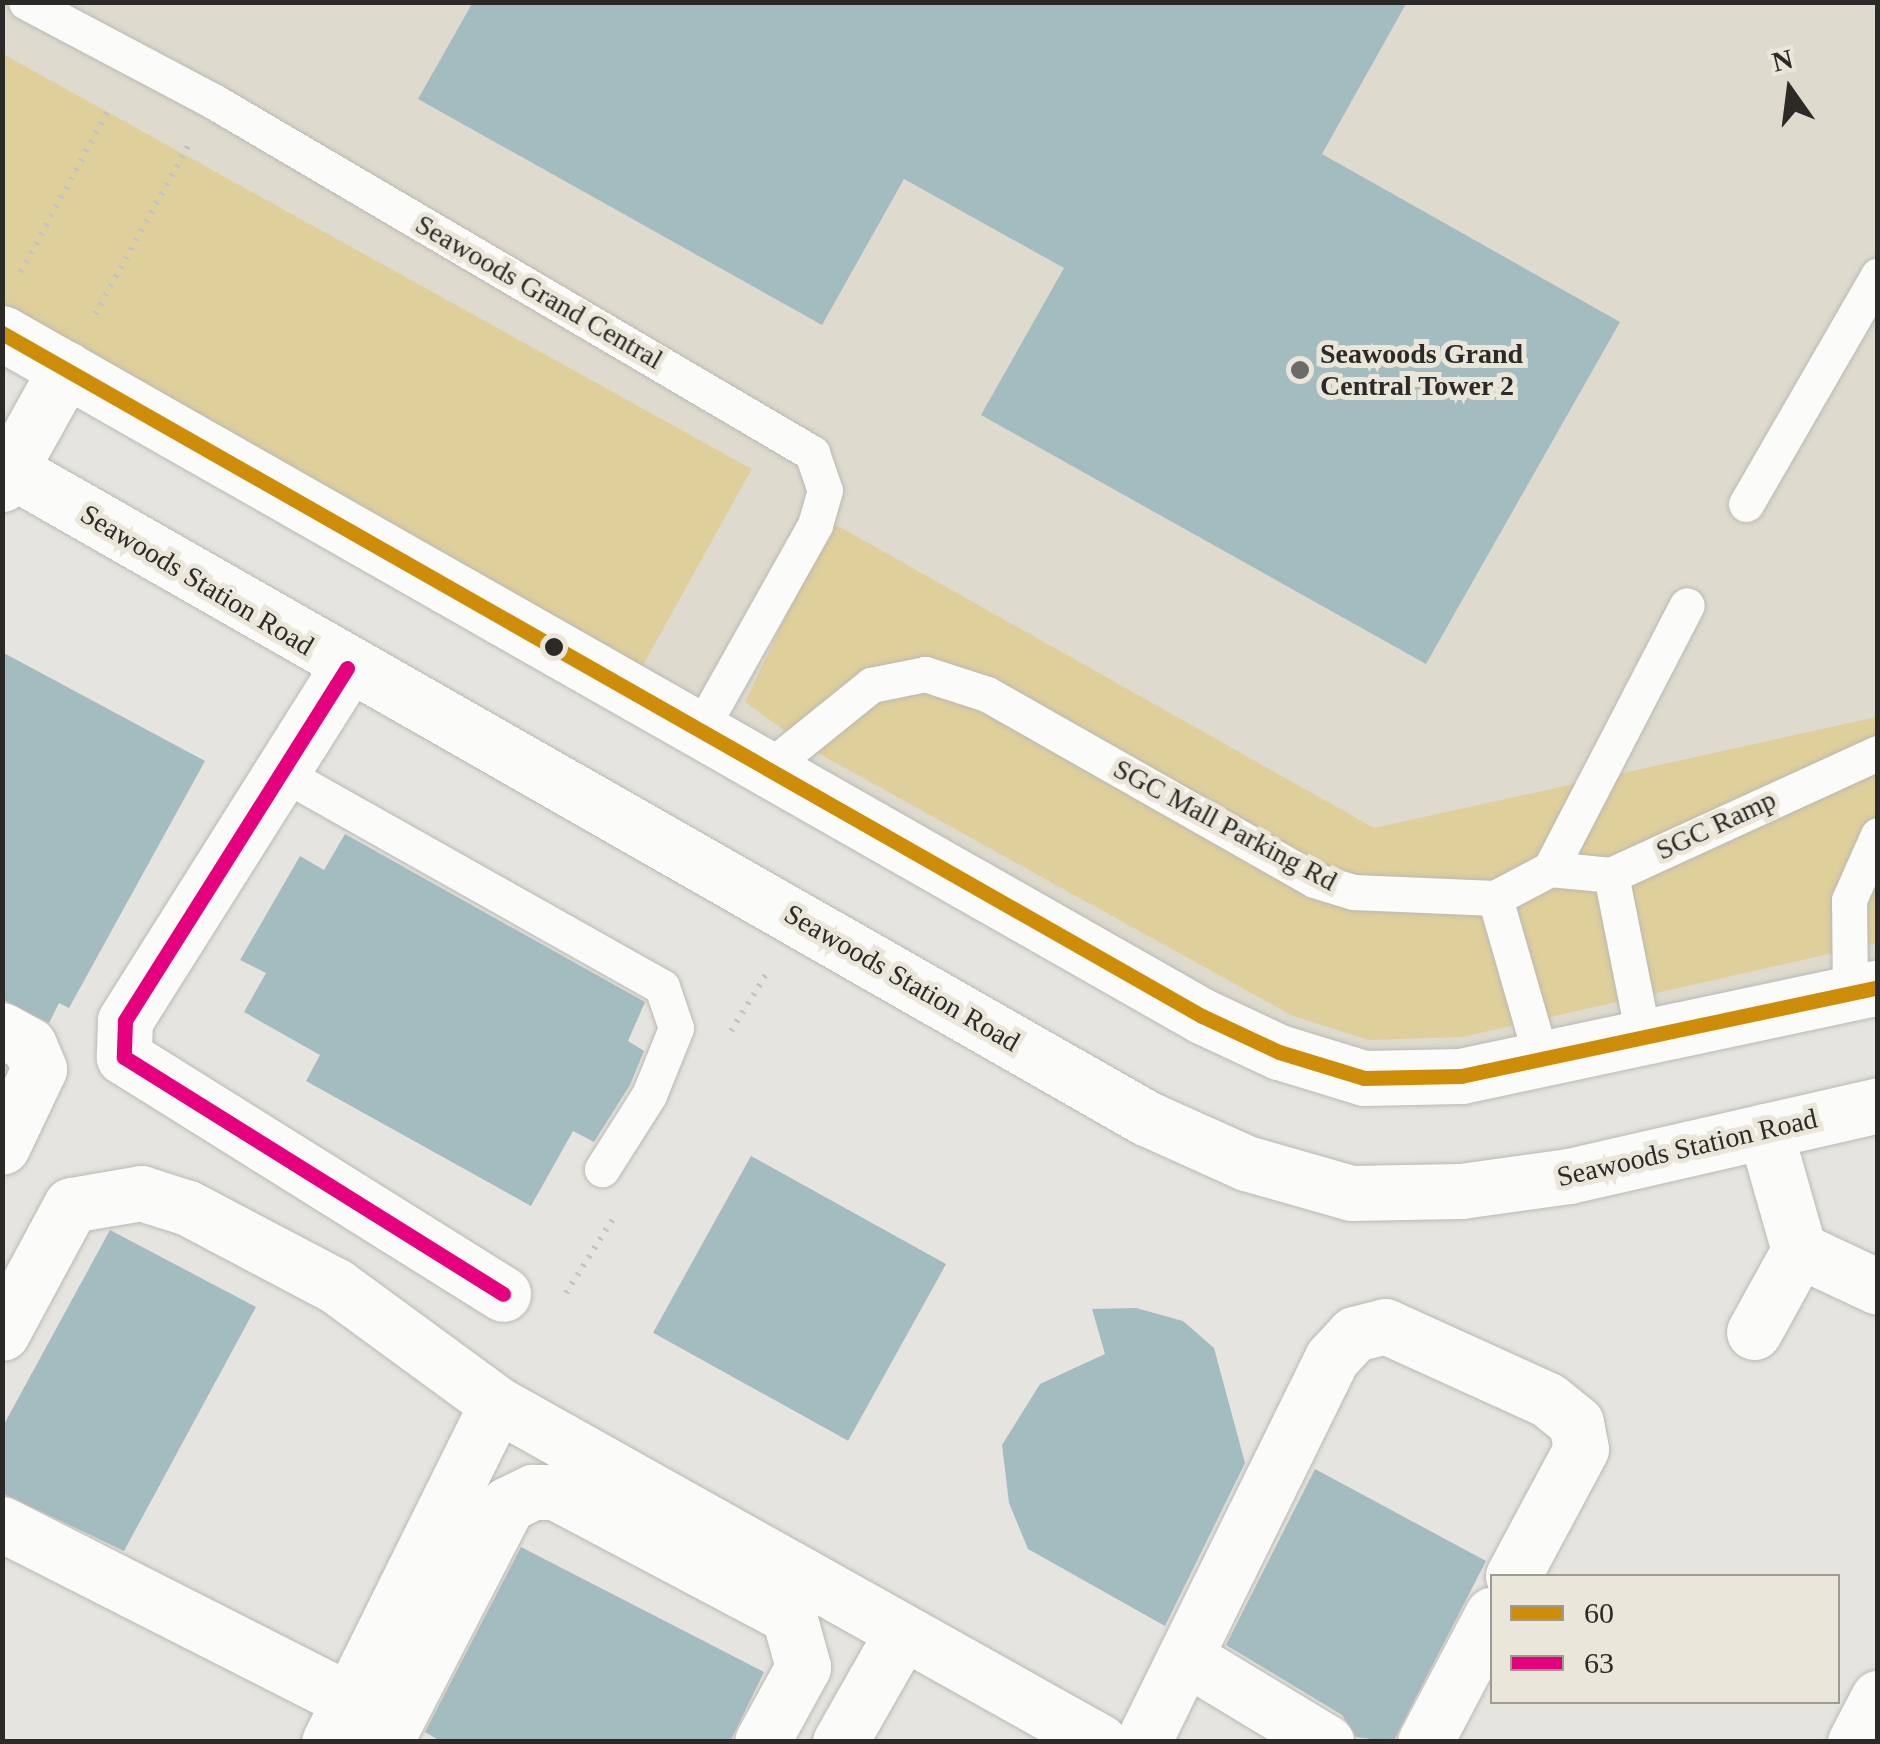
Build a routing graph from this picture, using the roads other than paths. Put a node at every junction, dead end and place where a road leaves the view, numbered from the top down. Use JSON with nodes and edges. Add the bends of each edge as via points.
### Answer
{"nodes":[{"id":1,"x":26,"y":2,"type":"edge"},
{"id":2,"x":1878,"y":275,"type":"edge"},
{"id":3,"x":7,"y":312,"type":"edge"},
{"id":4,"x":66,"y":369,"type":"junction"},
{"id":5,"x":5,"y":473,"type":"edge"},
{"id":6,"x":1746,"y":504,"type":"dead end"},
{"id":7,"x":1687,"y":605,"type":"dead end"},
{"id":8,"x":347,"y":668,"type":"junction"},
{"id":9,"x":710,"y":714,"type":"junction"},
{"id":10,"x":1878,"y":753,"type":"edge"},
{"id":11,"x":767,"y":769,"type":"junction"},
{"id":12,"x":277,"y":770,"type":"junction"},
{"id":13,"x":1875,"y":842,"type":"edge"},
{"id":14,"x":1550,"y":869,"type":"junction"},
{"id":15,"x":1611,"y":875,"type":"junction"},
{"id":16,"x":1495,"y":898,"type":"junction"},
{"id":17,"x":1864,"y":990,"type":"edge"},
{"id":18,"x":2,"y":1030,"type":"edge"},
{"id":19,"x":1644,"y":1040,"type":"junction"},
{"id":20,"x":1543,"y":1064,"type":"junction"},
{"id":21,"x":1878,"y":1105,"type":"edge"},
{"id":22,"x":1765,"y":1130,"type":"junction"},
{"id":23,"x":2,"y":1147,"type":"edge"},
{"id":24,"x":602,"y":1168,"type":"dead end"},
{"id":25,"x":1799,"y":1250,"type":"junction"},
{"id":26,"x":1878,"y":1288,"type":"edge"},
{"id":27,"x":1754,"y":1332,"type":"dead end"},
{"id":28,"x":2,"y":1333,"type":"edge"},
{"id":29,"x":427,"y":1349,"type":"junction"},
{"id":30,"x":497,"y":1404,"type":"junction"},
{"id":31,"x":2,"y":1524,"type":"edge"},
{"id":32,"x":1514,"y":1574,"type":"edge"},
{"id":33,"x":1490,"y":1619,"type":"edge"},
{"id":34,"x":902,"y":1632,"type":"junction"},
{"id":35,"x":1185,"y":1657,"type":"junction"},
{"id":36,"x":1878,"y":1698,"type":"edge"},
{"id":37,"x":339,"y":1721,"type":"edge"},
{"id":38,"x":385,"y":1742,"type":"edge"},
{"id":39,"x":762,"y":1742,"type":"edge"},
{"id":40,"x":840,"y":1742,"type":"edge"},
{"id":41,"x":1100,"y":1742,"type":"edge"},
{"id":42,"x":1143,"y":1742,"type":"edge"},
{"id":43,"x":1326,"y":1742,"type":"edge"},
{"id":44,"x":1425,"y":1742,"type":"edge"},
{"id":45,"x":1855,"y":1742,"type":"edge"}],
"edges":[{"from":1,"to":9,"type":"lane","name":"Seawoods Grand Central","via":[[213,101],[812,453],[825,490],[815,525]]},
{"from":2,"to":6,"type":"lane"},
{"from":3,"to":4,"type":"street"},
{"from":4,"to":5,"type":"street"},
{"from":4,"to":9,"type":"street"},
{"from":5,"to":8,"type":"street","name":"Seawoods Station Road"},
{"from":7,"to":14,"type":"lane"},
{"from":8,"to":12,"type":"street"},
{"from":8,"to":22,"type":"street","name":"Seawoods Station Road","via":[[1146,1118],[1246,1163],[1351,1192],[1461,1191],[1569,1176]]},
{"from":9,"to":11,"type":"street"},
{"from":10,"to":15,"type":"lane","name":"SGC Ramp"},
{"from":11,"to":16,"type":"lane","name":"SGC Mall Parking Rd","via":[[871,685],[926,674],[987,694],[1314,880],[1353,892]]},
{"from":11,"to":20,"type":"street","via":[[1202,1016],[1280,1052],[1364,1078]]},
{"from":12,"to":24,"type":"lane","via":[[662,987],[676,1028],[649,1094]]},
{"from":12,"to":29,"type":"street","via":[[125,1022],[124,1057],[486,1284]]},
{"from":13,"to":17,"type":"lane","via":[[1849,900]]},
{"from":14,"to":15,"type":"lane"},
{"from":14,"to":16,"type":"lane"},
{"from":15,"to":19,"type":"lane"},
{"from":16,"to":20,"type":"lane"},
{"from":17,"to":19,"type":"street"},
{"from":18,"to":23,"type":"street","via":[[29,1045],[38,1069]]},
{"from":19,"to":20,"type":"street"},
{"from":21,"to":22,"type":"street","name":"Seawoods Station Road"},
{"from":22,"to":25,"type":"street"},
{"from":25,"to":26,"type":"street"},
{"from":25,"to":27,"type":"street"},
{"from":28,"to":29,"type":"street","via":[[71,1205],[141,1193],[188,1208],[336,1286]]},
{"from":29,"to":30,"type":"street"},
{"from":30,"to":34,"type":"street"},
{"from":30,"to":37,"type":"street"},
{"from":31,"to":37,"type":"street"},
{"from":32,"to":35,"type":"street","via":[[1581,1449],[1576,1422],[1548,1400],[1386,1326],[1354,1334],[1332,1358]]},
{"from":33,"to":44,"type":"street"},
{"from":34,"to":40,"type":"street"},
{"from":34,"to":41,"type":"street"},
{"from":35,"to":42,"type":"street"},
{"from":35,"to":43,"type":"street"},
{"from":36,"to":45,"type":"street"},
{"from":38,"to":39,"type":"street","via":[[508,1504],[533,1492],[555,1492],[789,1616],[803,1667]]}]}
